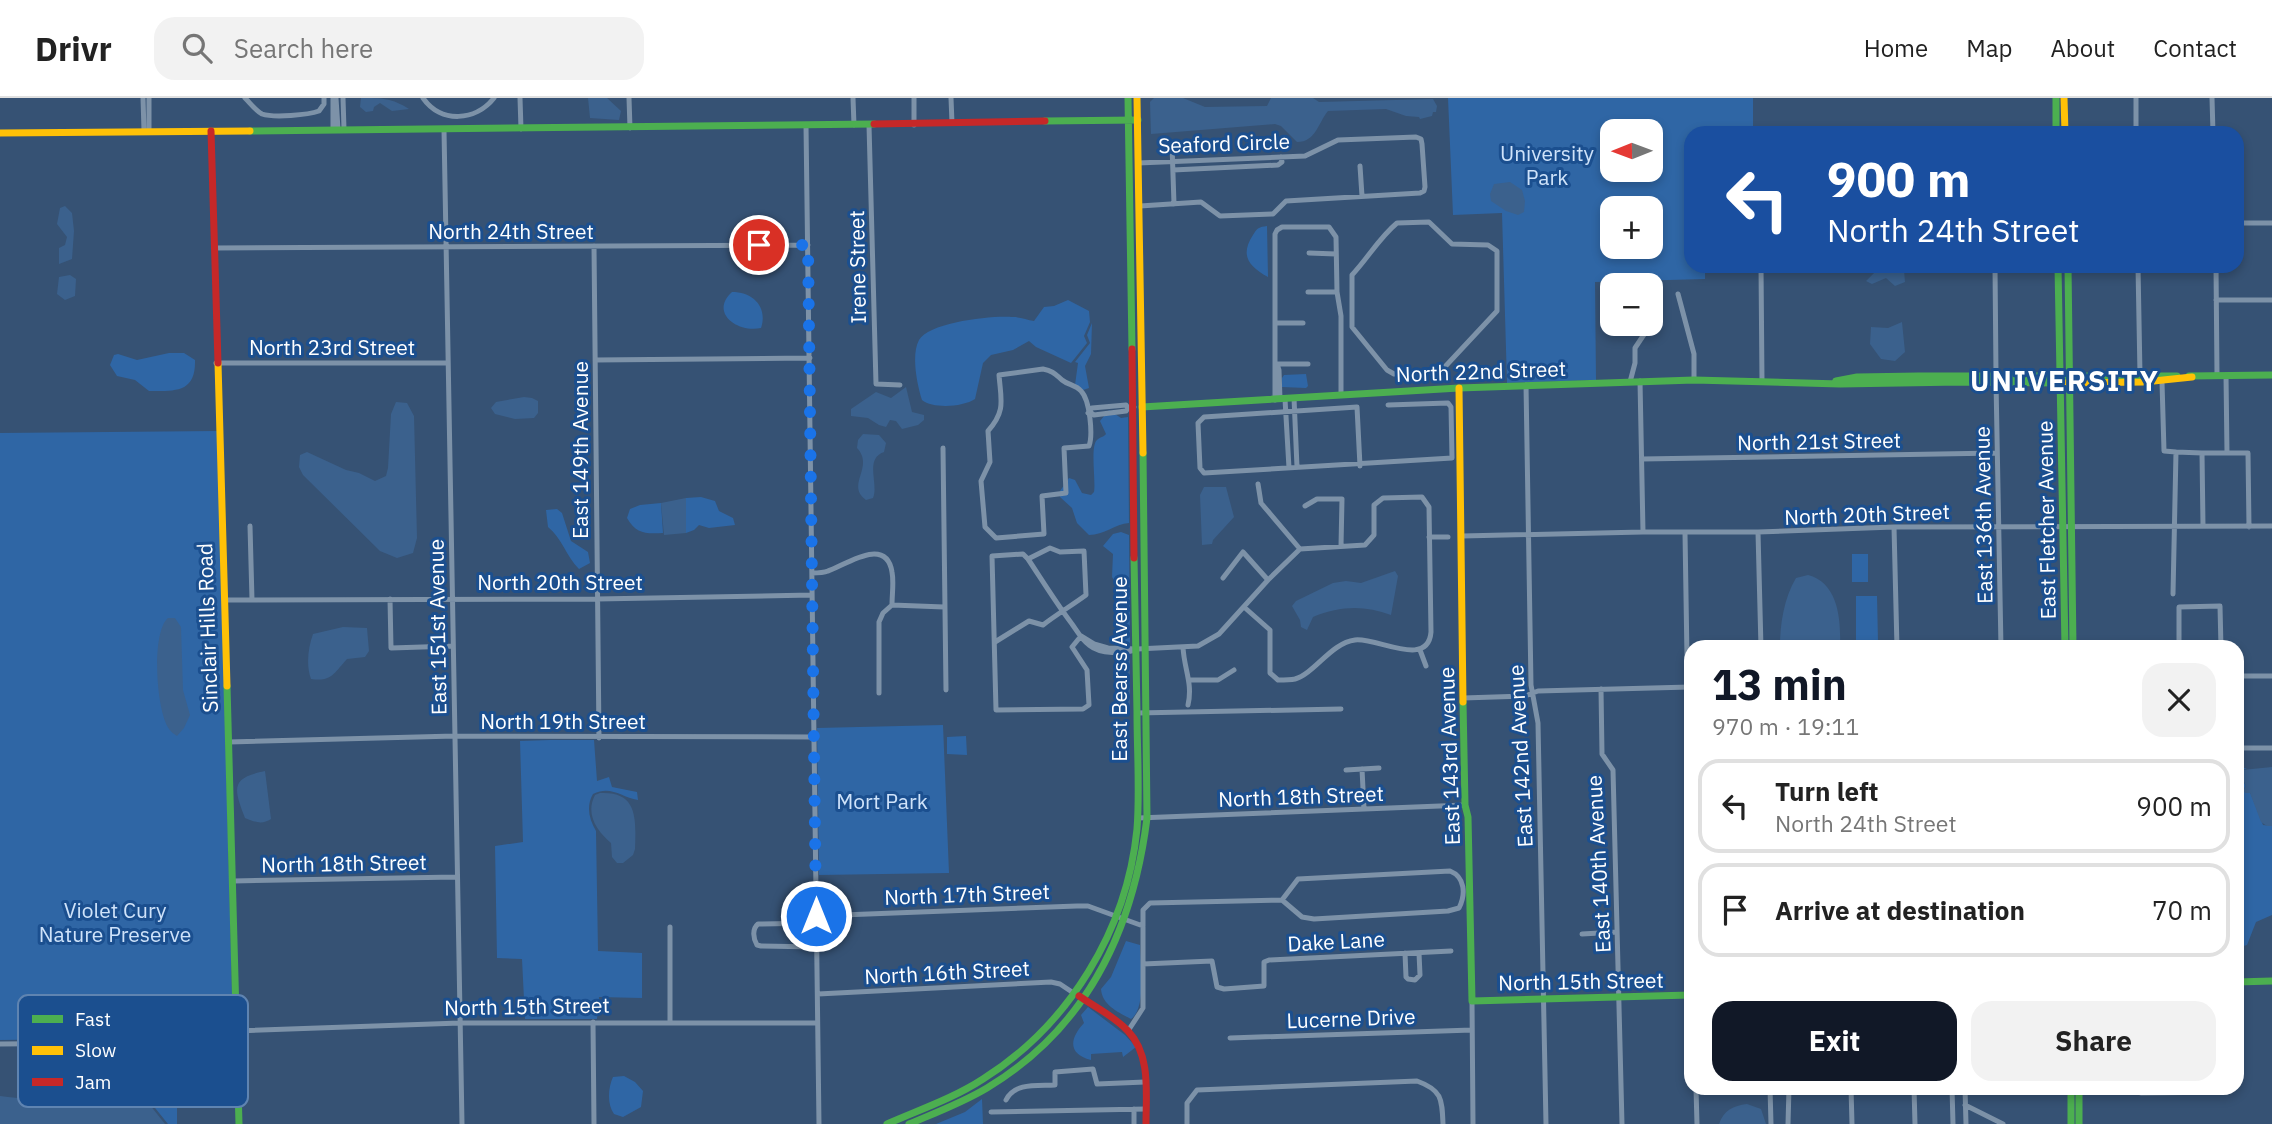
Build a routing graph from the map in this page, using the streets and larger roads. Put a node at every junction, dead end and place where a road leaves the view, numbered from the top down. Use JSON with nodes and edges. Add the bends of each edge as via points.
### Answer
{"nodes":[{"id":1,"x":144,"y":98,"type":"edge"},
{"id":2,"x":149,"y":98,"type":"edge"},
{"id":3,"x":245,"y":98,"type":"edge"},
{"id":4,"x":324,"y":98,"type":"edge"},
{"id":5,"x":335,"y":98,"type":"edge"},
{"id":6,"x":343,"y":98,"type":"edge"},
{"id":7,"x":423,"y":98,"type":"edge"},
{"id":8,"x":495,"y":98,"type":"edge"},
{"id":9,"x":520,"y":98,"type":"edge"},
{"id":10,"x":629,"y":98,"type":"edge"},
{"id":11,"x":853,"y":98,"type":"edge"},
{"id":12,"x":914,"y":98,"type":"edge"},
{"id":13,"x":951,"y":98,"type":"edge"},
{"id":14,"x":1128,"y":98,"type":"edge"},
{"id":15,"x":1137,"y":98,"type":"edge"},
{"id":16,"x":2056,"y":98,"type":"edge"},
{"id":17,"x":2064,"y":98,"type":"edge"},
{"id":18,"x":2136,"y":98,"type":"edge"},
{"id":19,"x":2213,"y":98,"type":"edge"},
{"id":20,"x":1128,"y":120,"type":"junction"},
{"id":21,"x":1138,"y":120,"type":"junction"},
{"id":22,"x":952,"y":123,"type":"junction"},
{"id":23,"x":806,"y":125,"type":"junction"},
{"id":24,"x":854,"y":125,"type":"junction"},
{"id":25,"x":869,"y":125,"type":"junction"},
{"id":26,"x":915,"y":125,"type":"junction"},
{"id":27,"x":2056,"y":126,"type":"edge"},
{"id":28,"x":2065,"y":126,"type":"edge"},
{"id":29,"x":2136,"y":126,"type":"edge"},
{"id":30,"x":2213,"y":126,"type":"edge"},
{"id":31,"x":630,"y":128,"type":"junction"},
{"id":32,"x":338,"y":129,"type":"junction"},
{"id":33,"x":521,"y":129,"type":"junction"},
{"id":34,"x":444,"y":130,"type":"junction"},
{"id":35,"x":147,"y":131,"type":"junction"},
{"id":36,"x":211,"y":131,"type":"junction"},
{"id":37,"x":0,"y":132,"type":"edge"},
{"id":38,"x":1172,"y":145,"type":"dead end"},
{"id":39,"x":1281,"y":157,"type":"junction"},
{"id":40,"x":1173,"y":161,"type":"junction"},
{"id":41,"x":1138,"y":163,"type":"junction"},
{"id":42,"x":1360,"y":166,"type":"dead end"},
{"id":43,"x":1173,"y":170,"type":"junction"},
{"id":44,"x":1362,"y":196,"type":"junction"},
{"id":45,"x":1172,"y":204,"type":"junction"},
{"id":46,"x":1140,"y":206,"type":"junction"},
{"id":47,"x":2244,"y":223,"type":"edge"},
{"id":48,"x":2272,"y":223,"type":"edge"},
{"id":49,"x":808,"y":245,"type":"junction"},
{"id":50,"x":594,"y":246,"type":"junction"},
{"id":51,"x":444,"y":247,"type":"junction"},
{"id":52,"x":214,"y":248,"type":"junction"},
{"id":53,"x":1309,"y":253,"type":"dead end"},
{"id":54,"x":1336,"y":254,"type":"junction"},
{"id":55,"x":1761,"y":273,"type":"edge"},
{"id":56,"x":1995,"y":273,"type":"edge"},
{"id":57,"x":2059,"y":273,"type":"edge"},
{"id":58,"x":2068,"y":273,"type":"edge"},
{"id":59,"x":2138,"y":273,"type":"edge"},
{"id":60,"x":2216,"y":273,"type":"edge"},
{"id":61,"x":1308,"y":292,"type":"dead end"},
{"id":62,"x":1337,"y":292,"type":"junction"},
{"id":63,"x":1678,"y":294,"type":"dead end"},
{"id":64,"x":2216,"y":300,"type":"junction"},
{"id":65,"x":2272,"y":300,"type":"edge"},
{"id":66,"x":1276,"y":323,"type":"junction"},
{"id":67,"x":1303,"y":323,"type":"dead end"},
{"id":68,"x":1642,"y":336,"type":"edge"},
{"id":69,"x":810,"y":358,"type":"junction"},
{"id":70,"x":596,"y":360,"type":"junction"},
{"id":71,"x":216,"y":363,"type":"junction"},
{"id":72,"x":447,"y":363,"type":"junction"},
{"id":73,"x":1277,"y":364,"type":"junction"},
{"id":74,"x":1308,"y":364,"type":"dead end"},
{"id":75,"x":1420,"y":373,"type":"junction"},
{"id":76,"x":2140,"y":375,"type":"junction"},
{"id":77,"x":2217,"y":375,"type":"junction"},
{"id":78,"x":2226,"y":375,"type":"junction"},
{"id":79,"x":2272,"y":375,"type":"edge"},
{"id":80,"x":1917,"y":376,"type":"junction"},
{"id":81,"x":1857,"y":377,"type":"junction"},
{"id":82,"x":2192,"y":377,"type":"junction"},
{"id":83,"x":1996,"y":379,"type":"junction"},
{"id":84,"x":1694,"y":380,"type":"junction"},
{"id":85,"x":2065,"y":380,"type":"junction"},
{"id":86,"x":1630,"y":382,"type":"junction"},
{"id":87,"x":1640,"y":382,"type":"junction"},
{"id":88,"x":1762,"y":382,"type":"junction"},
{"id":89,"x":1829,"y":382,"type":"junction"},
{"id":90,"x":2162,"y":382,"type":"junction"},
{"id":91,"x":1867,"y":384,"type":"junction"},
{"id":92,"x":1901,"y":384,"type":"junction"},
{"id":93,"x":900,"y":385,"type":"dead end"},
{"id":94,"x":1526,"y":385,"type":"junction"},
{"id":95,"x":1458,"y":388,"type":"junction"},
{"id":96,"x":1422,"y":390,"type":"junction"},
{"id":97,"x":1340,"y":394,"type":"junction"},
{"id":98,"x":1294,"y":398,"type":"junction"},
{"id":99,"x":1280,"y":399,"type":"junction"},
{"id":100,"x":1388,"y":405,"type":"dead end"},
{"id":101,"x":1143,"y":407,"type":"junction"},
{"id":102,"x":1131,"y":408,"type":"junction"},
{"id":103,"x":1295,"y":410,"type":"junction"},
{"id":104,"x":1286,"y":411,"type":"junction"},
{"id":105,"x":1089,"y":412,"type":"junction"},
{"id":106,"x":943,"y":448,"type":"dead end"},
{"id":107,"x":2176,"y":452,"type":"junction"},
{"id":108,"x":1997,"y":453,"type":"junction"},
{"id":109,"x":2202,"y":453,"type":"junction"},
{"id":110,"x":2227,"y":453,"type":"junction"},
{"id":111,"x":1456,"y":458,"type":"junction"},
{"id":112,"x":1642,"y":459,"type":"junction"},
{"id":113,"x":1360,"y":466,"type":"junction"},
{"id":114,"x":1297,"y":467,"type":"junction"},
{"id":115,"x":1289,"y":468,"type":"junction"},
{"id":116,"x":1258,"y":484,"type":"dead end"},
{"id":117,"x":1305,"y":506,"type":"dead end"},
{"id":118,"x":250,"y":526,"type":"dead end"},
{"id":119,"x":2176,"y":526,"type":"junction"},
{"id":120,"x":2203,"y":526,"type":"junction"},
{"id":121,"x":2272,"y":526,"type":"edge"},
{"id":122,"x":1894,"y":527,"type":"junction"},
{"id":123,"x":1998,"y":527,"type":"junction"},
{"id":124,"x":2067,"y":527,"type":"junction"},
{"id":125,"x":2249,"y":527,"type":"junction"},
{"id":126,"x":1643,"y":532,"type":"junction"},
{"id":127,"x":1758,"y":532,"type":"junction"},
{"id":128,"x":1685,"y":533,"type":"junction"},
{"id":129,"x":1527,"y":535,"type":"junction"},
{"id":130,"x":1462,"y":536,"type":"junction"},
{"id":131,"x":1429,"y":537,"type":"junction"},
{"id":132,"x":1448,"y":537,"type":"dead end"},
{"id":133,"x":1341,"y":546,"type":"junction"},
{"id":134,"x":1300,"y":549,"type":"junction"},
{"id":135,"x":1136,"y":553,"type":"junction"},
{"id":136,"x":1144,"y":553,"type":"junction"},
{"id":137,"x":1028,"y":559,"type":"junction"},
{"id":138,"x":812,"y":573,"type":"junction"},
{"id":139,"x":1223,"y":578,"type":"dead end"},
{"id":140,"x":1268,"y":580,"type":"junction"},
{"id":141,"x":2173,"y":594,"type":"dead end"},
{"id":142,"x":812,"y":595,"type":"junction"},
{"id":143,"x":453,"y":597,"type":"junction"},
{"id":144,"x":597,"y":598,"type":"junction"},
{"id":145,"x":390,"y":599,"type":"junction"},
{"id":146,"x":223,"y":600,"type":"junction"},
{"id":147,"x":252,"y":600,"type":"junction"},
{"id":148,"x":892,"y":605,"type":"junction"},
{"id":149,"x":944,"y":607,"type":"junction"},
{"id":150,"x":1244,"y":607,"type":"junction"},
{"id":151,"x":1062,"y":610,"type":"junction"},
{"id":152,"x":1081,"y":636,"type":"junction"},
{"id":153,"x":1688,"y":640,"type":"edge"},
{"id":154,"x":1761,"y":640,"type":"edge"},
{"id":155,"x":1897,"y":640,"type":"edge"},
{"id":156,"x":2001,"y":640,"type":"edge"},
{"id":157,"x":2065,"y":640,"type":"edge"},
{"id":158,"x":2073,"y":640,"type":"edge"},
{"id":159,"x":2179,"y":640,"type":"edge"},
{"id":160,"x":2221,"y":640,"type":"edge"},
{"id":161,"x":995,"y":642,"type":"junction"},
{"id":162,"x":453,"y":646,"type":"junction"},
{"id":163,"x":1141,"y":648,"type":"junction"},
{"id":164,"x":1183,"y":648,"type":"junction"},
{"id":165,"x":1420,"y":650,"type":"junction"},
{"id":166,"x":1426,"y":666,"type":"dead end"},
{"id":167,"x":1234,"y":670,"type":"dead end"},
{"id":168,"x":2244,"y":676,"type":"edge"},
{"id":169,"x":2272,"y":676,"type":"edge"},
{"id":170,"x":1190,"y":680,"type":"junction"},
{"id":171,"x":1684,"y":687,"type":"edge"},
{"id":172,"x":1601,"y":689,"type":"junction"},
{"id":173,"x":946,"y":690,"type":"dead end"},
{"id":174,"x":879,"y":693,"type":"dead end"},
{"id":175,"x":1532,"y":695,"type":"junction"},
{"id":176,"x":1463,"y":698,"type":"junction"},
{"id":177,"x":1188,"y":705,"type":"dead end"},
{"id":178,"x":1341,"y":709,"type":"dead end"},
{"id":179,"x":1137,"y":713,"type":"junction"},
{"id":180,"x":1146,"y":713,"type":"junction"},
{"id":181,"x":455,"y":736,"type":"junction"},
{"id":182,"x":814,"y":737,"type":"junction"},
{"id":183,"x":599,"y":738,"type":"junction"},
{"id":184,"x":1138,"y":742,"type":"junction"},
{"id":185,"x":1146,"y":742,"type":"junction"},
{"id":186,"x":229,"y":743,"type":"junction"},
{"id":187,"x":2244,"y":748,"type":"edge"},
{"id":188,"x":2272,"y":748,"type":"edge"},
{"id":189,"x":1379,"y":768,"type":"dead end"},
{"id":190,"x":1362,"y":769,"type":"junction"},
{"id":191,"x":1346,"y":770,"type":"dead end"},
{"id":192,"x":1465,"y":805,"type":"junction"},
{"id":193,"x":1364,"y":809,"type":"junction"},
{"id":194,"x":1138,"y":818,"type":"junction"},
{"id":195,"x":1147,"y":818,"type":"junction"},
{"id":196,"x":1133,"y":858,"type":"junction"},
{"id":197,"x":1142,"y":861,"type":"junction"},
{"id":198,"x":456,"y":877,"type":"junction"},
{"id":199,"x":233,"y":881,"type":"junction"},
{"id":200,"x":1282,"y":900,"type":"junction"},
{"id":201,"x":1117,"y":917,"type":"junction"},
{"id":202,"x":816,"y":919,"type":"junction"},
{"id":203,"x":1126,"y":920,"type":"junction"},
{"id":204,"x":1143,"y":926,"type":"junction"},
{"id":205,"x":670,"y":927,"type":"dead end"},
{"id":206,"x":1617,"y":932,"type":"junction"},
{"id":207,"x":1582,"y":934,"type":"dead end"},
{"id":208,"x":816,"y":947,"type":"junction"},
{"id":209,"x":1451,"y":951,"type":"dead end"},
{"id":210,"x":1405,"y":953,"type":"junction"},
{"id":211,"x":1419,"y":953,"type":"junction"},
{"id":212,"x":1143,"y":964,"type":"junction"},
{"id":213,"x":2272,"y":981,"type":"edge"},
{"id":214,"x":2244,"y":982,"type":"edge"},
{"id":215,"x":818,"y":994,"type":"junction"},
{"id":216,"x":235,"y":995,"type":"edge"},
{"id":217,"x":1684,"y":995,"type":"edge"},
{"id":218,"x":1079,"y":996,"type":"junction"},
{"id":219,"x":1619,"y":997,"type":"junction"},
{"id":220,"x":1544,"y":999,"type":"junction"},
{"id":221,"x":1472,"y":1001,"type":"junction"},
{"id":222,"x":593,"y":1022,"type":"junction"},
{"id":223,"x":460,"y":1023,"type":"junction"},
{"id":224,"x":670,"y":1023,"type":"junction"},
{"id":225,"x":817,"y":1023,"type":"junction"},
{"id":226,"x":1472,"y":1030,"type":"junction"},
{"id":227,"x":248,"y":1031,"type":"edge"},
{"id":228,"x":1128,"y":1031,"type":"junction"},
{"id":229,"x":1230,"y":1038,"type":"dead end"},
{"id":230,"x":0,"y":1044,"type":"edge"},
{"id":231,"x":18,"y":1044,"type":"edge"},
{"id":232,"x":1004,"y":1064,"type":"junction"},
{"id":233,"x":1009,"y":1073,"type":"junction"},
{"id":234,"x":1145,"y":1082,"type":"junction"},
{"id":235,"x":1018,"y":1087,"type":"junction"},
{"id":236,"x":1696,"y":1095,"type":"edge"},
{"id":237,"x":1770,"y":1095,"type":"edge"},
{"id":238,"x":1788,"y":1095,"type":"edge"},
{"id":239,"x":1851,"y":1095,"type":"edge"},
{"id":240,"x":1914,"y":1095,"type":"edge"},
{"id":241,"x":1952,"y":1095,"type":"edge"},
{"id":242,"x":1965,"y":1095,"type":"edge"},
{"id":243,"x":2071,"y":1095,"type":"edge"},
{"id":244,"x":2079,"y":1095,"type":"edge"},
{"id":245,"x":1006,"y":1100,"type":"dead end"},
{"id":246,"x":1965,"y":1105,"type":"junction"},
{"id":247,"x":1134,"y":1109,"type":"junction"},
{"id":248,"x":1146,"y":1109,"type":"junction"},
{"id":249,"x":991,"y":1112,"type":"dead end"},
{"id":250,"x":462,"y":1124,"type":"edge"},
{"id":251,"x":594,"y":1124,"type":"edge"},
{"id":252,"x":819,"y":1124,"type":"edge"},
{"id":253,"x":887,"y":1124,"type":"edge"},
{"id":254,"x":909,"y":1124,"type":"edge"},
{"id":255,"x":1134,"y":1124,"type":"edge"},
{"id":256,"x":1146,"y":1124,"type":"edge"},
{"id":257,"x":1187,"y":1124,"type":"edge"},
{"id":258,"x":1443,"y":1124,"type":"edge"},
{"id":259,"x":1473,"y":1124,"type":"edge"},
{"id":260,"x":1546,"y":1124,"type":"edge"},
{"id":261,"x":1622,"y":1124,"type":"edge"},
{"id":262,"x":1697,"y":1124,"type":"edge"},
{"id":263,"x":1771,"y":1124,"type":"edge"},
{"id":264,"x":1788,"y":1124,"type":"edge"},
{"id":265,"x":1852,"y":1124,"type":"edge"},
{"id":266,"x":1915,"y":1124,"type":"edge"},
{"id":267,"x":1953,"y":1124,"type":"edge"},
{"id":268,"x":1966,"y":1124,"type":"edge"},
{"id":269,"x":2003,"y":1124,"type":"edge"},
{"id":270,"x":2071,"y":1124,"type":"edge"},
{"id":271,"x":2079,"y":1124,"type":"edge"}],
"edges":[{"from":1,"to":35,"type":"street"},
{"from":2,"to":35,"type":"street"},
{"from":3,"to":4,"type":"street","via":[[262,114],[273,115],[311,114],[319,111]]},
{"from":5,"to":32,"type":"street"},
{"from":6,"to":32,"type":"street"},
{"from":7,"to":8,"type":"street","via":[[440,114],[468,117],[487,108]]},
{"from":9,"to":33,"type":"street"},
{"from":10,"to":31,"type":"street"},
{"from":11,"to":24,"type":"street"},
{"from":12,"to":26,"type":"street"},
{"from":13,"to":22,"type":"street"},
{"from":14,"to":20,"type":"street","name":"East Bearss Avenue"},
{"from":15,"to":21,"type":"street","name":"East Bearss Avenue"},
{"from":16,"to":27,"type":"street"},
{"from":17,"to":28,"type":"street"},
{"from":18,"to":29,"type":"street"},
{"from":19,"to":30,"type":"street"},
{"from":20,"to":21,"type":"street"},
{"from":20,"to":22,"type":"street"},
{"from":20,"to":102,"type":"street","name":"East Bearss Avenue"},
{"from":21,"to":41,"type":"street","name":"East Bearss Avenue"},
{"from":22,"to":26,"type":"street"},
{"from":23,"to":24,"type":"street"},
{"from":23,"to":31,"type":"street"},
{"from":23,"to":49,"type":"street"},
{"from":24,"to":25,"type":"street"},
{"from":25,"to":26,"type":"street"},
{"from":25,"to":93,"type":"street","name":"Irene Street","via":[[876,384]]},
{"from":31,"to":33,"type":"street"},
{"from":32,"to":34,"type":"street"},
{"from":32,"to":36,"type":"street"},
{"from":33,"to":34,"type":"street"},
{"from":34,"to":51,"type":"street","name":"East 151st Avenue"},
{"from":35,"to":36,"type":"street"},
{"from":35,"to":37,"type":"street"},
{"from":36,"to":52,"type":"street","name":"Sinclair Hills Road"},
{"from":38,"to":40,"type":"street"},
{"from":39,"to":40,"type":"street","name":"Seaford Circle"},
{"from":39,"to":43,"type":"street","via":[[1278,165]]},
{"from":39,"to":44,"type":"street","name":"Seaford Circle","via":[[1308,155],[1338,140],[1421,139],[1424,191]]},
{"from":40,"to":41,"type":"street","name":"Seaford Circle"},
{"from":40,"to":43,"type":"street"},
{"from":41,"to":46,"type":"street","name":"East Bearss Avenue"},
{"from":42,"to":44,"type":"street"},
{"from":43,"to":45,"type":"street"},
{"from":44,"to":45,"type":"street","name":"Seaford Circle","via":[[1286,201],[1273,214],[1220,216],[1200,202]]},
{"from":45,"to":46,"type":"street","name":"Seaford Circle"},
{"from":46,"to":101,"type":"street","name":"East Bearss Avenue"},
{"from":47,"to":48,"type":"street"},
{"from":49,"to":50,"type":"street","name":"North 24th Street"},
{"from":49,"to":69,"type":"street"},
{"from":50,"to":51,"type":"street","name":"North 24th Street"},
{"from":50,"to":70,"type":"street","name":"East 149th Avenue"},
{"from":51,"to":52,"type":"street","name":"North 24th Street"},
{"from":51,"to":72,"type":"street","name":"East 151st Avenue"},
{"from":52,"to":71,"type":"street","name":"Sinclair Hills Road"},
{"from":53,"to":54,"type":"street"},
{"from":54,"to":62,"type":"street"},
{"from":54,"to":66,"type":"street","via":[[1336,237],[1329,227],[1276,230]]},
{"from":55,"to":88,"type":"street"},
{"from":56,"to":83,"type":"street","name":"East 136th Avenue"},
{"from":57,"to":85,"type":"street","name":"East Fletcher Avenue"},
{"from":58,"to":85,"type":"street","name":"East Fletcher Avenue"},
{"from":59,"to":76,"type":"street"},
{"from":60,"to":64,"type":"street"},
{"from":61,"to":62,"type":"street"},
{"from":62,"to":97,"type":"street"},
{"from":63,"to":84,"type":"street","via":[[1693,354]]},
{"from":64,"to":65,"type":"street"},
{"from":64,"to":77,"type":"street"},
{"from":66,"to":67,"type":"street"},
{"from":66,"to":73,"type":"street"},
{"from":68,"to":86,"type":"street","via":[[1635,348]]},
{"from":69,"to":70,"type":"street"},
{"from":69,"to":138,"type":"street"},
{"from":70,"to":144,"type":"street","name":"East 149th Avenue"},
{"from":71,"to":72,"type":"street","name":"North 23rd Street"},
{"from":71,"to":146,"type":"street","name":"Sinclair Hills Road"},
{"from":72,"to":143,"type":"street","name":"East 151st Avenue"},
{"from":73,"to":74,"type":"street"},
{"from":73,"to":99,"type":"street"},
{"from":75,"to":75,"type":"street","via":[[1444,369],[1495,315],[1497,251],[1488,245],[1452,244],[1429,222],[1397,223],[1352,275],[1351,323],[1391,373]]},
{"from":75,"to":96,"type":"street"},
{"from":76,"to":82,"type":"street","name":"North 22nd Street"},
{"from":76,"to":85,"type":"street","name":"North 22nd Street"},
{"from":77,"to":78,"type":"street","name":"North 22nd Street"},
{"from":77,"to":82,"type":"street","name":"North 22nd Street"},
{"from":78,"to":79,"type":"street","name":"North 22nd Street"},
{"from":78,"to":110,"type":"street"},
{"from":80,"to":81,"type":"street","name":"North 22nd Street"},
{"from":80,"to":83,"type":"street","name":"North 22nd Street"},
{"from":80,"to":92,"type":"street"},
{"from":81,"to":89,"type":"street","name":"North 22nd Street"},
{"from":81,"to":91,"type":"street"},
{"from":82,"to":90,"type":"street","name":"North 22nd Street"},
{"from":83,"to":85,"type":"street","name":"North 22nd Street"},
{"from":83,"to":92,"type":"street","name":"North 22nd Street"},
{"from":83,"to":108,"type":"street","name":"East 136th Avenue"},
{"from":84,"to":87,"type":"street","name":"North 22nd Street"},
{"from":84,"to":88,"type":"street","name":"North 22nd Street"},
{"from":85,"to":90,"type":"street","name":"North 22nd Street"},
{"from":85,"to":124,"type":"street","name":"East Fletcher Avenue"},
{"from":86,"to":87,"type":"street","name":"North 22nd Street"},
{"from":86,"to":94,"type":"street","name":"North 22nd Street"},
{"from":87,"to":112,"type":"street"},
{"from":88,"to":89,"type":"street","name":"North 22nd Street"},
{"from":89,"to":91,"type":"street","name":"North 22nd Street"},
{"from":90,"to":107,"type":"street","via":[[2164,451]]},
{"from":91,"to":92,"type":"street","name":"North 22nd Street"},
{"from":94,"to":95,"type":"street","name":"North 22nd Street"},
{"from":94,"to":129,"type":"street","name":"East 142nd Avenue"},
{"from":95,"to":96,"type":"street","name":"North 22nd Street"},
{"from":95,"to":111,"type":"street","name":"East 143rd Avenue"},
{"from":96,"to":97,"type":"street","name":"North 22nd Street"},
{"from":97,"to":98,"type":"street","name":"North 22nd Street"},
{"from":98,"to":99,"type":"street","name":"North 22nd Street"},
{"from":98,"to":103,"type":"street"},
{"from":99,"to":101,"type":"street","name":"North 22nd Street"},
{"from":99,"to":104,"type":"street"},
{"from":100,"to":111,"type":"street","via":[[1448,403]]},
{"from":101,"to":102,"type":"street","name":"North 22nd Street"},
{"from":101,"to":136,"type":"street","name":"East Bearss Avenue"},
{"from":102,"to":105,"type":"street","via":[[1099,407]]},
{"from":102,"to":135,"type":"street","name":"East Bearss Avenue"},
{"from":103,"to":104,"type":"street"},
{"from":103,"to":113,"type":"street","via":[[1357,407]]},
{"from":103,"to":114,"type":"street"},
{"from":104,"to":115,"type":"street"},
{"from":104,"to":115,"type":"street","via":[[1204,417],[1198,423],[1200,468],[1204,473]]},
{"from":105,"to":105,"type":"street","via":[[1093,436],[1089,446],[1064,448],[1066,493],[1042,496],[1044,534],[996,538],[990,534],[985,527],[981,481],[990,462],[988,431],[1002,410],[999,375],[1053,371],[1064,383],[1079,388]]},
{"from":106,"to":149,"type":"street"},
{"from":107,"to":109,"type":"street"},
{"from":107,"to":119,"type":"street"},
{"from":108,"to":112,"type":"street","name":"North 21st Street"},
{"from":108,"to":123,"type":"street","name":"East 136th Avenue"},
{"from":109,"to":110,"type":"street"},
{"from":109,"to":120,"type":"street"},
{"from":110,"to":125,"type":"street","via":[[2248,453]]},
{"from":111,"to":113,"type":"street"},
{"from":111,"to":130,"type":"street","name":"East 143rd Avenue"},
{"from":112,"to":126,"type":"street"},
{"from":113,"to":114,"type":"street"},
{"from":114,"to":115,"type":"street"},
{"from":116,"to":134,"type":"street","via":[[1261,503]]},
{"from":117,"to":133,"type":"street","via":[[1317,499],[1342,499]]},
{"from":118,"to":147,"type":"street"},
{"from":119,"to":120,"type":"street","name":"North 20th Street"},
{"from":119,"to":124,"type":"street","name":"North 20th Street"},
{"from":119,"to":141,"type":"street"},
{"from":120,"to":125,"type":"street","name":"North 20th Street"},
{"from":121,"to":125,"type":"street","name":"North 20th Street"},
{"from":122,"to":123,"type":"street","name":"North 20th Street"},
{"from":122,"to":127,"type":"street","name":"North 20th Street"},
{"from":122,"to":155,"type":"street"},
{"from":123,"to":124,"type":"street","name":"North 20th Street"},
{"from":123,"to":156,"type":"street","name":"East 136th Avenue"},
{"from":124,"to":157,"type":"street","name":"East Fletcher Avenue"},
{"from":124,"to":158,"type":"street","name":"East Fletcher Avenue"},
{"from":126,"to":128,"type":"street","name":"North 20th Street"},
{"from":126,"to":129,"type":"street","name":"North 20th Street"},
{"from":127,"to":128,"type":"street","name":"North 20th Street"},
{"from":127,"to":154,"type":"street"},
{"from":128,"to":153,"type":"street"},
{"from":129,"to":130,"type":"street","name":"North 20th Street"},
{"from":129,"to":175,"type":"street","name":"East 142nd Avenue"},
{"from":130,"to":176,"type":"street","name":"East 143rd Avenue"},
{"from":131,"to":132,"type":"street"},
{"from":131,"to":133,"type":"street","via":[[1429,507],[1422,497],[1383,498],[1374,505],[1374,535],[1364,545]]},
{"from":131,"to":165,"type":"street","via":[[1431,637]]},
{"from":133,"to":134,"type":"street"},
{"from":134,"to":140,"type":"street"},
{"from":135,"to":136,"type":"street"},
{"from":135,"to":163,"type":"street","name":"East Bearss Avenue"},
{"from":136,"to":163,"type":"street","name":"East Bearss Avenue"},
{"from":137,"to":151,"type":"street"},
{"from":137,"to":151,"type":"street","via":[[1050,548],[1084,551],[1086,595]]},
{"from":137,"to":161,"type":"street","via":[[1023,554],[992,556]]},
{"from":138,"to":142,"type":"street"},
{"from":138,"to":148,"type":"street","via":[[877,555],[892,570]]},
{"from":139,"to":140,"type":"street","via":[[1243,552]]},
{"from":140,"to":150,"type":"street"},
{"from":142,"to":144,"type":"street","name":"North 20th Street"},
{"from":142,"to":182,"type":"street"},
{"from":143,"to":144,"type":"street","name":"North 20th Street"},
{"from":143,"to":145,"type":"street","name":"North 20th Street"},
{"from":143,"to":162,"type":"street","name":"East 151st Avenue"},
{"from":144,"to":183,"type":"street","name":"East 149th Avenue"},
{"from":145,"to":147,"type":"street","name":"North 20th Street"},
{"from":145,"to":162,"type":"street","via":[[391,648]]},
{"from":146,"to":147,"type":"street","name":"North 20th Street"},
{"from":146,"to":186,"type":"street","name":"Sinclair Hills Road"},
{"from":148,"to":149,"type":"street"},
{"from":148,"to":174,"type":"street","via":[[879,622]]},
{"from":149,"to":173,"type":"street"},
{"from":150,"to":164,"type":"street","via":[[1219,634],[1198,646]]},
{"from":150,"to":165,"type":"street","via":[[1270,630],[1270,673],[1278,680],[1296,679],[1354,640]]},
{"from":151,"to":152,"type":"street"},
{"from":151,"to":161,"type":"street","via":[[1043,625],[1030,621]]},
{"from":152,"to":161,"type":"street","via":[[1072,647],[1087,670],[1089,705],[1083,709],[996,710]]},
{"from":152,"to":163,"type":"street","via":[[1101,647]]},
{"from":159,"to":160,"type":"street","via":[[2179,607],[2220,606]]},
{"from":162,"to":181,"type":"street","name":"East 151st Avenue"},
{"from":163,"to":164,"type":"street"},
{"from":163,"to":179,"type":"street","name":"East Bearss Avenue"},
{"from":163,"to":180,"type":"street","name":"East Bearss Avenue"},
{"from":164,"to":170,"type":"street"},
{"from":165,"to":166,"type":"street"},
{"from":167,"to":170,"type":"street","via":[[1218,680]]},
{"from":168,"to":169,"type":"street"},
{"from":170,"to":177,"type":"street"},
{"from":171,"to":172,"type":"street"},
{"from":172,"to":175,"type":"street"},
{"from":172,"to":206,"type":"street","name":"East 140th Avenue","via":[[1602,754],[1613,770]]},
{"from":175,"to":176,"type":"street"},
{"from":175,"to":220,"type":"street","name":"East 142nd Avenue","via":[[1538,723]]},
{"from":176,"to":192,"type":"street","name":"East 143rd Avenue"},
{"from":178,"to":180,"type":"street"},
{"from":179,"to":180,"type":"street"},
{"from":179,"to":184,"type":"street","name":"East Bearss Avenue"},
{"from":180,"to":185,"type":"street","name":"East Bearss Avenue"},
{"from":181,"to":183,"type":"street","name":"North 19th Street"},
{"from":181,"to":186,"type":"street","name":"North 19th Street"},
{"from":181,"to":198,"type":"street","name":"East 151st Avenue"},
{"from":182,"to":183,"type":"street","name":"North 19th Street"},
{"from":182,"to":202,"type":"street"},
{"from":184,"to":185,"type":"street"},
{"from":184,"to":194,"type":"street","name":"East Bearss Avenue"},
{"from":185,"to":195,"type":"street","name":"East Bearss Avenue"},
{"from":186,"to":199,"type":"street","name":"Sinclair Hills Road"},
{"from":187,"to":188,"type":"street"},
{"from":189,"to":190,"type":"street"},
{"from":190,"to":191,"type":"street"},
{"from":190,"to":193,"type":"street"},
{"from":192,"to":193,"type":"street","name":"North 18th Street"},
{"from":192,"to":221,"type":"street","name":"East 143rd Avenue"},
{"from":193,"to":195,"type":"street","name":"North 18th Street"},
{"from":194,"to":195,"type":"street","name":"North 18th Street"},
{"from":194,"to":196,"type":"street","name":"East Bearss Avenue"},
{"from":195,"to":197,"type":"street","name":"East Bearss Avenue"},
{"from":196,"to":197,"type":"street"},
{"from":196,"to":201,"type":"street","name":"East Bearss Avenue"},
{"from":197,"to":203,"type":"street","name":"East Bearss Avenue"},
{"from":198,"to":199,"type":"street","name":"North 18th Street"},
{"from":198,"to":223,"type":"street","name":"East 151st Avenue"},
{"from":199,"to":216,"type":"street","name":"Sinclair Hills Road"},
{"from":200,"to":200,"type":"street","via":[[1302,917],[1314,919],[1448,911],[1459,908],[1463,900],[1463,880],[1451,871],[1298,879]]},
{"from":200,"to":204,"type":"street","via":[[1150,903],[1145,906]]},
{"from":201,"to":202,"type":"street","name":"North 17th Street","via":[[1077,906]]},
{"from":201,"to":203,"type":"street","name":"North 17th Street"},
{"from":201,"to":218,"type":"street","name":"East Bearss Avenue"},
{"from":202,"to":208,"type":"street"},
{"from":202,"to":208,"type":"street","name":"North 17th Street","via":[[758,924],[754,934],[761,946]]},
{"from":203,"to":204,"type":"street","name":"North 17th Street"},
{"from":203,"to":218,"type":"street","name":"East Bearss Avenue","via":[[1103,969]]},
{"from":204,"to":212,"type":"street"},
{"from":205,"to":224,"type":"street"},
{"from":206,"to":207,"type":"street"},
{"from":206,"to":219,"type":"street","name":"East 140th Avenue"},
{"from":208,"to":215,"type":"street"},
{"from":209,"to":211,"type":"street","name":"Dake Lane"},
{"from":210,"to":211,"type":"street","name":"Dake Lane"},
{"from":210,"to":211,"type":"street","via":[[1406,977],[1415,980],[1420,975]]},
{"from":210,"to":212,"type":"street","name":"Dake Lane","via":[[1269,960],[1264,962],[1264,986],[1224,989],[1217,987],[1212,961]]},
{"from":212,"to":228,"type":"street","via":[[1143,1008]]},
{"from":213,"to":214,"type":"street"},
{"from":215,"to":218,"type":"street","name":"North 16th Street","via":[[1051,982]]},
{"from":215,"to":225,"type":"street"},
{"from":217,"to":219,"type":"street","name":"North 15th Street"},
{"from":218,"to":228,"type":"street"},
{"from":218,"to":232,"type":"street","name":"East Bearss Avenue"},
{"from":218,"to":233,"type":"street","name":"East Bearss Avenue","via":[[1060,1028]]},
{"from":219,"to":220,"type":"street","name":"North 15th Street"},
{"from":219,"to":261,"type":"street","name":"East 140th Avenue"},
{"from":220,"to":221,"type":"street","name":"North 15th Street"},
{"from":220,"to":260,"type":"street","name":"East 142nd Avenue"},
{"from":221,"to":226,"type":"street","name":"East 143rd Avenue"},
{"from":222,"to":223,"type":"street","name":"North 15th Street"},
{"from":222,"to":224,"type":"street","name":"North 15th Street"},
{"from":222,"to":251,"type":"street"},
{"from":223,"to":227,"type":"street","name":"North 15th Street"},
{"from":223,"to":250,"type":"street","name":"East 151st Avenue"},
{"from":224,"to":225,"type":"street","name":"North 15th Street"},
{"from":225,"to":252,"type":"street"},
{"from":226,"to":229,"type":"street","name":"Lucerne Drive"},
{"from":226,"to":259,"type":"street","name":"East 143rd Avenue"},
{"from":228,"to":234,"type":"street","via":[[1143,1058]]},
{"from":230,"to":231,"type":"street"},
{"from":232,"to":233,"type":"street"},
{"from":232,"to":253,"type":"street","name":"East Bearss Avenue","via":[[950,1097]]},
{"from":233,"to":235,"type":"street"},
{"from":233,"to":254,"type":"street","name":"East Bearss Avenue"},
{"from":234,"to":235,"type":"street","via":[[1097,1084],[1093,1069],[1055,1072],[1055,1085]]},
{"from":234,"to":248,"type":"street"},
{"from":235,"to":245,"type":"street"},
{"from":236,"to":262,"type":"street"},
{"from":237,"to":263,"type":"street"},
{"from":238,"to":264,"type":"street"},
{"from":239,"to":265,"type":"street"},
{"from":240,"to":266,"type":"street"},
{"from":241,"to":267,"type":"street"},
{"from":242,"to":246,"type":"street"},
{"from":243,"to":270,"type":"street"},
{"from":244,"to":271,"type":"street"},
{"from":246,"to":268,"type":"street"},
{"from":246,"to":269,"type":"street"},
{"from":247,"to":248,"type":"street"},
{"from":247,"to":249,"type":"street"},
{"from":247,"to":255,"type":"street"},
{"from":248,"to":256,"type":"street"},
{"from":257,"to":258,"type":"street","via":[[1187,1103],[1197,1090],[1417,1081],[1432,1086],[1442,1100]]}]}
